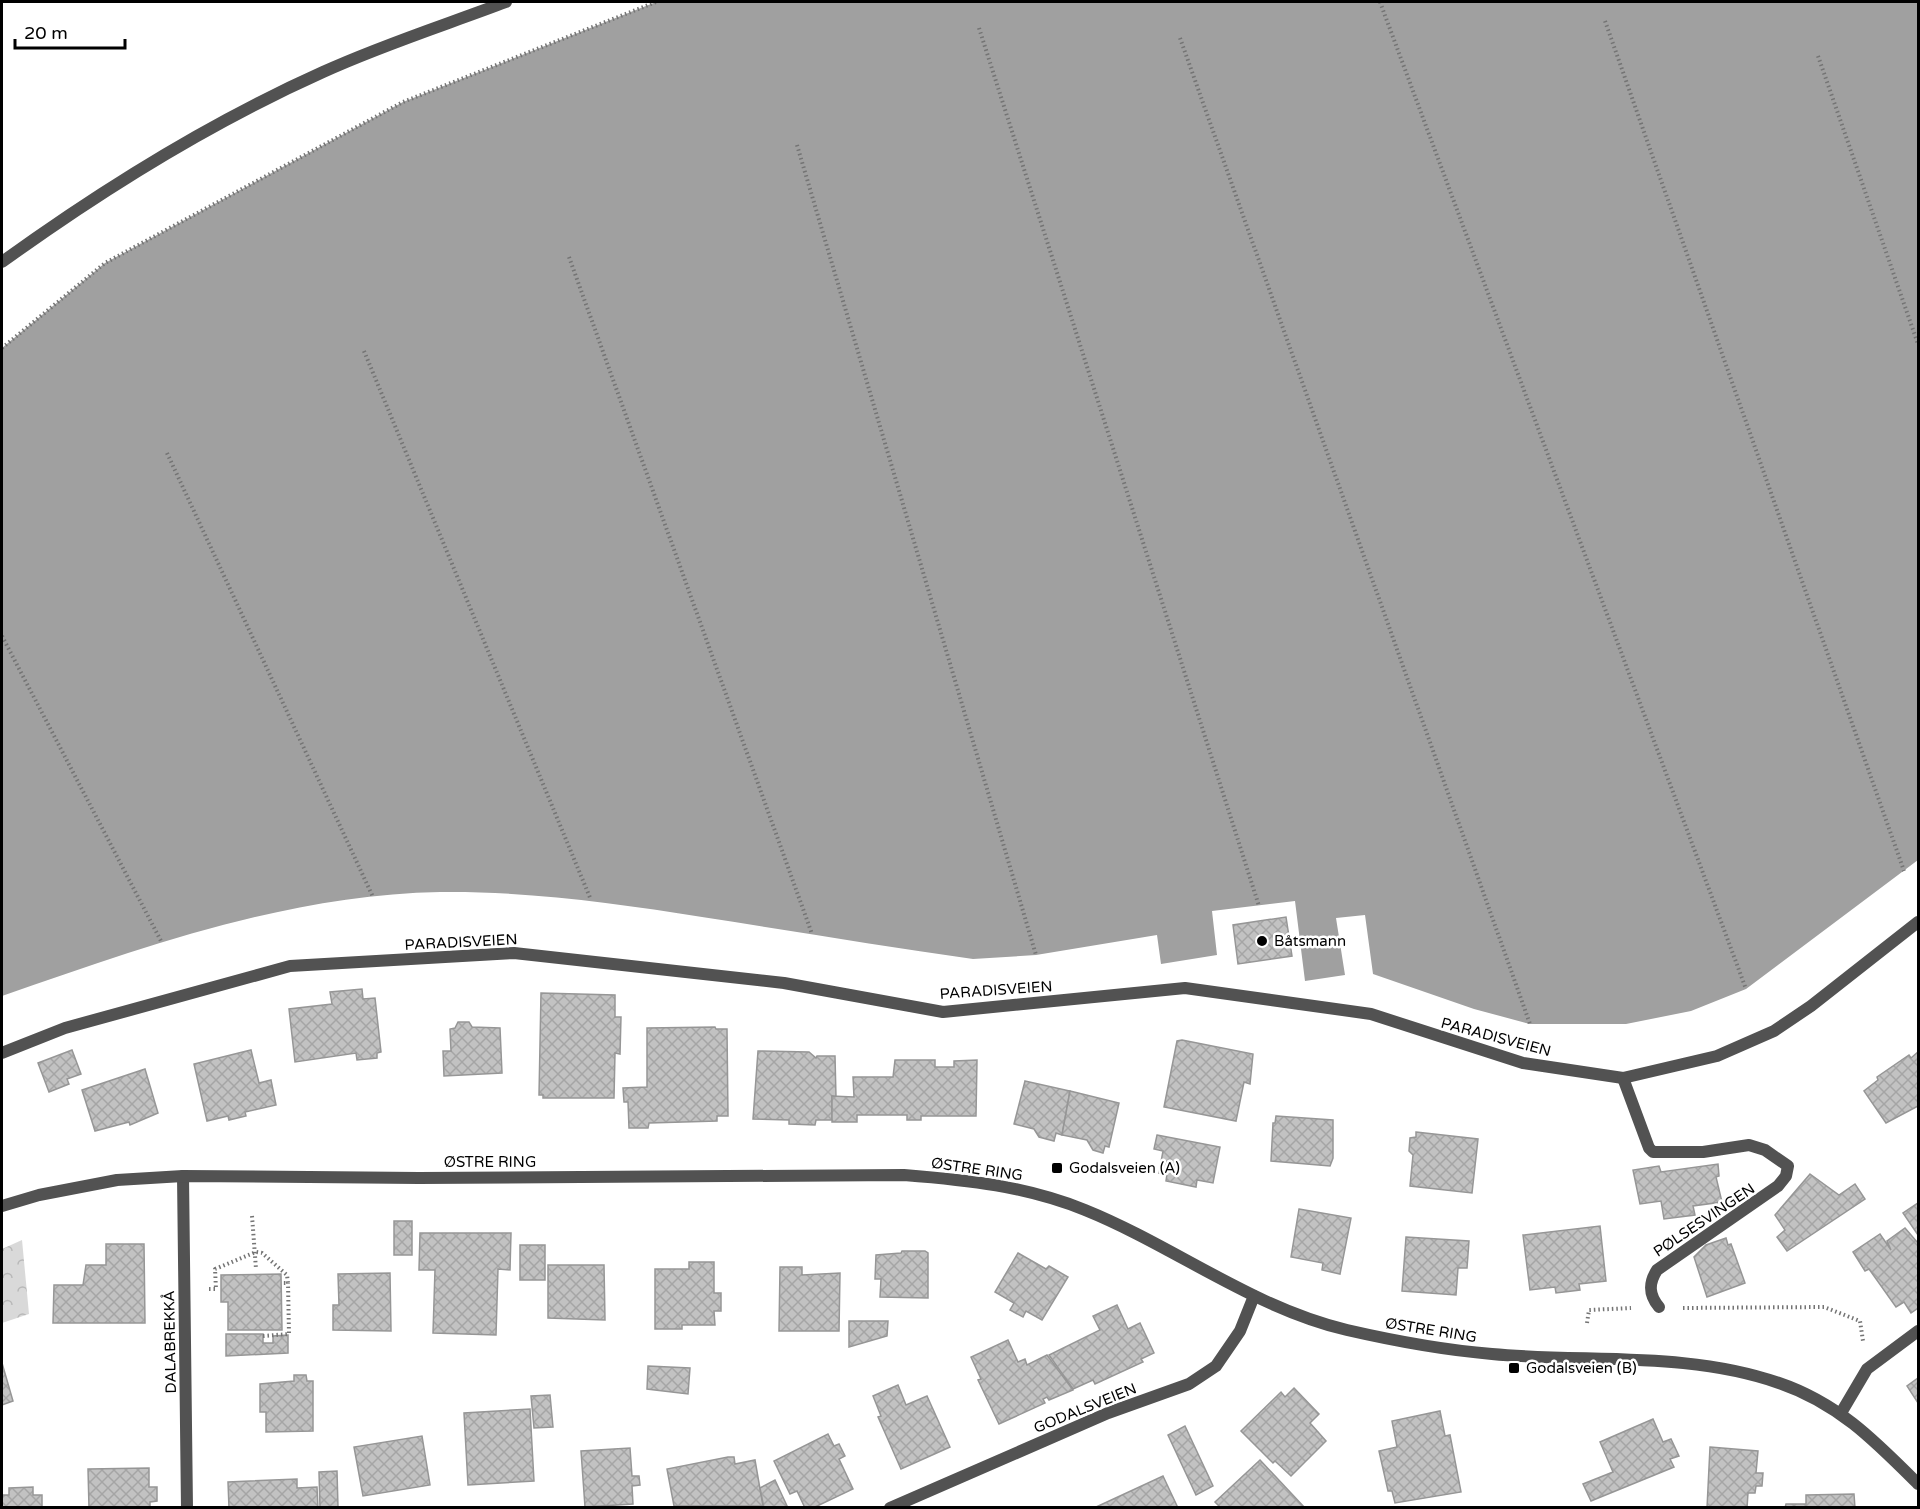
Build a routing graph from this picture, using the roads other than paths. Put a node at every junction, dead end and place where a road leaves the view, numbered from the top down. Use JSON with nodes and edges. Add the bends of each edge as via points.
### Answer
{"nodes":[{"id":1,"x":506,"y":2,"type":"edge"},
{"id":2,"x":2,"y":262,"type":"edge"},
{"id":3,"x":1918,"y":921,"type":"edge"},
{"id":4,"x":2,"y":1053,"type":"edge"},
{"id":5,"x":1623,"y":1078,"type":"junction"},
{"id":6,"x":183,"y":1176,"type":"junction"},
{"id":7,"x":2,"y":1206,"type":"edge"},
{"id":8,"x":1254,"y":1296,"type":"junction"},
{"id":9,"x":1659,"y":1307,"type":"road end"},
{"id":10,"x":1918,"y":1331,"type":"edge"},
{"id":11,"x":1841,"y":1413,"type":"junction"},
{"id":12,"x":1918,"y":1484,"type":"edge"},
{"id":13,"x":188,"y":1508,"type":"edge"},
{"id":14,"x":890,"y":1508,"type":"edge"}],
"edges":[{"from":1,"to":2,"type":"street","via":[[324,71],[195,135],[71,212]]},
{"from":3,"to":5,"type":"street","name":"PARADISVEIEN","via":[[1774,1031],[1717,1056]]},
{"from":4,"to":5,"type":"street","name":"PARADISVEIEN","via":[[65,1028],[290,966],[514,953],[784,983],[943,1012],[1185,988],[1371,1014],[1523,1063]]},
{"from":5,"to":9,"type":"street","name":"PØLSESVINGEN","via":[[1653,1152],[1703,1152],[1749,1145],[1765,1150],[1788,1166],[1778,1186],[1657,1270],[1650,1289]]},
{"from":6,"to":7,"type":"street","name":"ØSTRE RING","via":[[117,1180]]},
{"from":6,"to":8,"type":"street","name":"ØSTRE RING","via":[[904,1175],[977,1180],[1035,1192],[1086,1210]]},
{"from":6,"to":13,"type":"street","name":"DALABREKKÅ"},
{"from":8,"to":11,"type":"street","name":"ØSTRE RING","via":[[1344,1329],[1412,1344],[1493,1354],[1728,1368],[1781,1384]]},
{"from":8,"to":14,"type":"street","name":"GODALSVEIEN","via":[[1240,1331],[1216,1366],[1189,1384],[1108,1413]]},
{"from":10,"to":11,"type":"street","via":[[1867,1369]]},
{"from":11,"to":12,"type":"street","name":"ØSTRE RING"}]}
